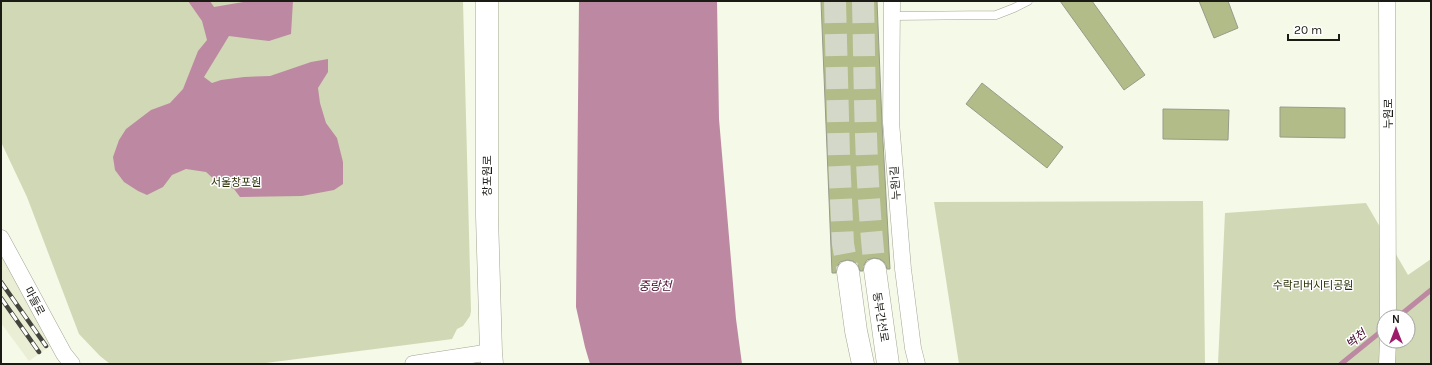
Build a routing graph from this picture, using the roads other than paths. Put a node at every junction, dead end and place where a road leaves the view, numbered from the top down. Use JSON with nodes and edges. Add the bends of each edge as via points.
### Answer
{"nodes":[{"id":1,"x":487,"y":1,"type":"edge"},
{"id":2,"x":1028,"y":1,"type":"edge"},
{"id":3,"x":1387,"y":1,"type":"edge"},
{"id":4,"x":892,"y":8,"type":"edge"},
{"id":5,"x":1,"y":238,"type":"edge"},
{"id":6,"x":875,"y":270,"type":"tunnel mouth"},
{"id":7,"x":848,"y":272,"type":"tunnel mouth"},
{"id":8,"x":1388,"y":309,"type":"edge"},
{"id":9,"x":1388,"y":349,"type":"edge"},
{"id":10,"x":491,"y":358,"type":"edge"},
{"id":11,"x":72,"y":364,"type":"edge"},
{"id":12,"x":413,"y":364,"type":"edge"},
{"id":13,"x":863,"y":364,"type":"edge"},
{"id":14,"x":888,"y":364,"type":"edge"},
{"id":15,"x":916,"y":364,"type":"edge"},
{"id":16,"x":1388,"y":364,"type":"edge"}],
"edges":[{"from":1,"to":10,"type":"main road","name":"창포원로","via":[[487,208]]},
{"from":2,"to":4,"type":"lane","via":[[996,15]]},
{"from":3,"to":8,"type":"street","name":"누원로"},
{"from":4,"to":15,"type":"street","name":"누원1길","via":[[891,122],[895,182],[912,348]]},
{"from":5,"to":11,"type":"street","name":"마들로","via":[[64,354]]},
{"from":6,"to":14,"type":"main road","name":"동부간선로"},
{"from":7,"to":13,"type":"main road"},
{"from":9,"to":16,"type":"street"},
{"from":10,"to":12,"type":"street"}]}
